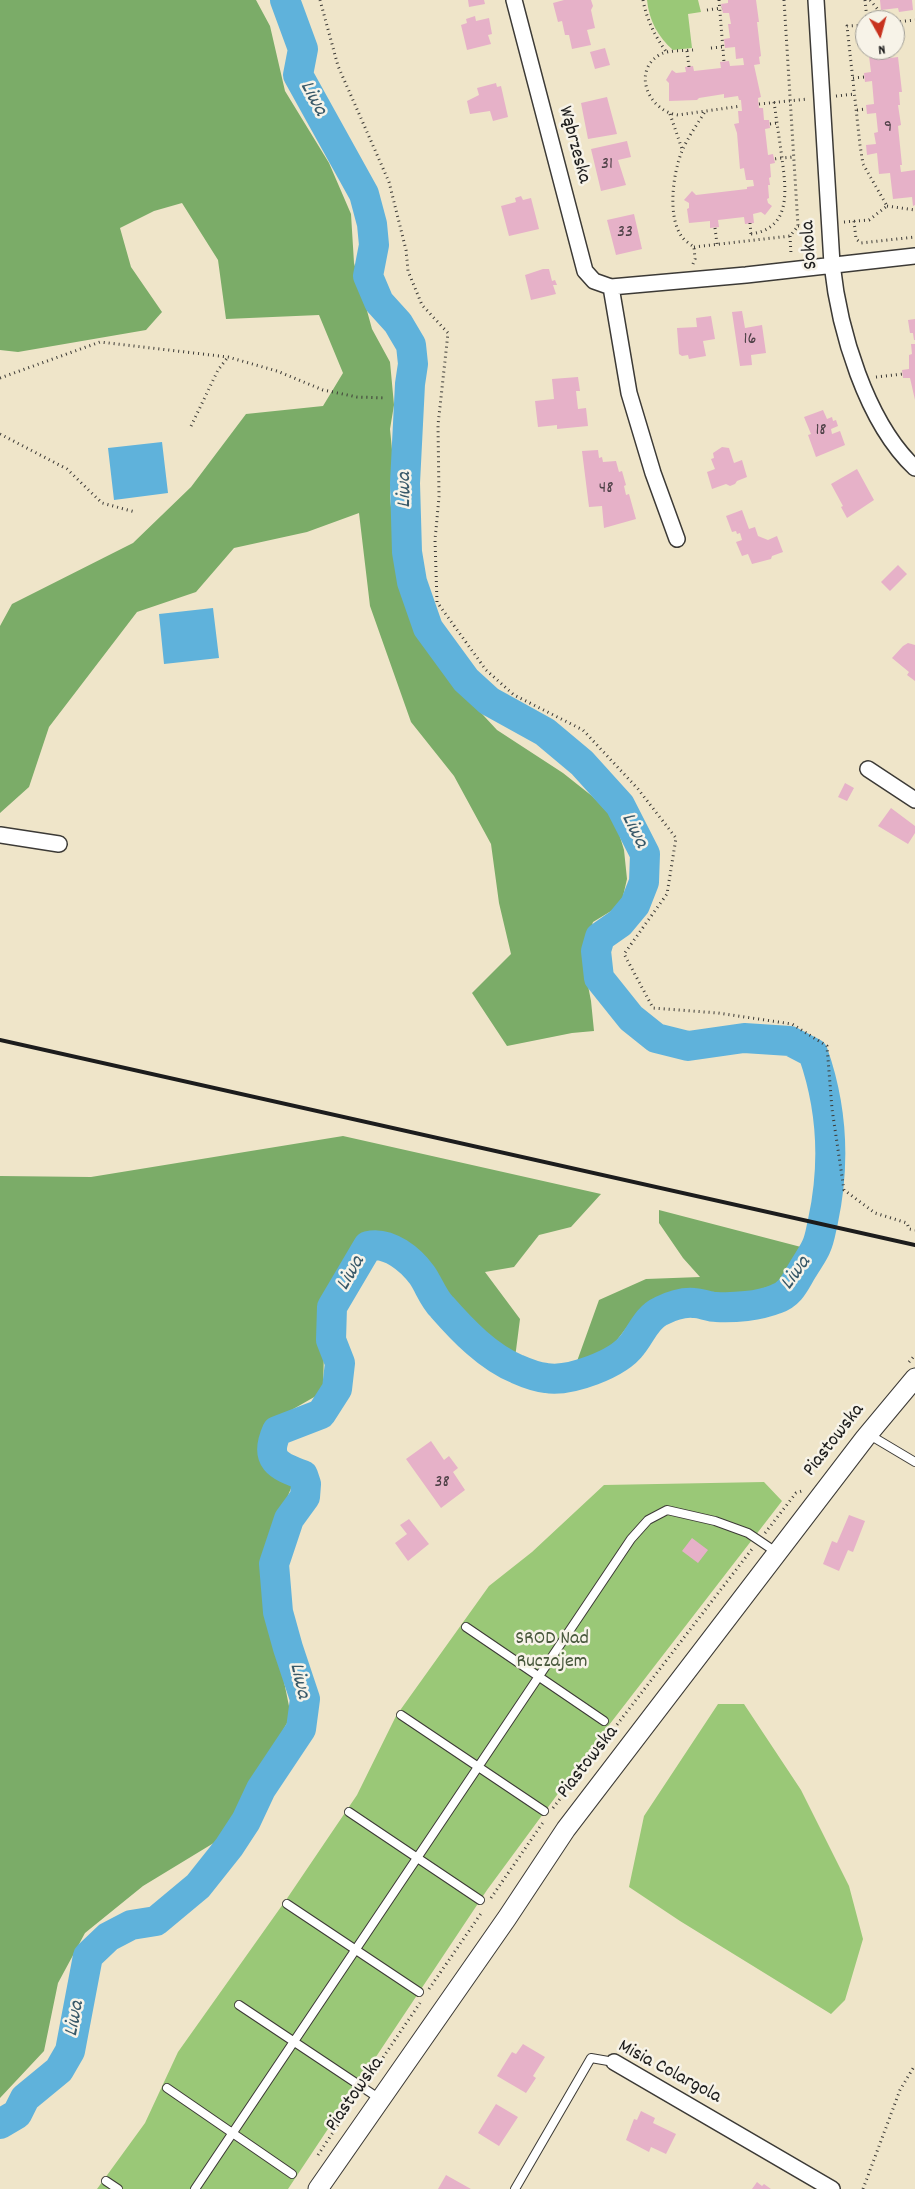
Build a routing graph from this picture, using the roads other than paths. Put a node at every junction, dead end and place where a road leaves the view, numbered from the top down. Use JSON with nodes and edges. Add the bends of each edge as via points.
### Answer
{"nodes":[{"id":1,"x":514,"y":0,"type":"edge"},
{"id":2,"x":816,"y":0,"type":"edge"},
{"id":3,"x":915,"y":256,"type":"edge"},
{"id":4,"x":832,"y":264,"type":"junction"},
{"id":5,"x":611,"y":287,"type":"junction"},
{"id":6,"x":915,"y":468,"type":"edge"},
{"id":7,"x":677,"y":539,"type":"dead end"},
{"id":8,"x":868,"y":769,"type":"dead end"},
{"id":9,"x":915,"y":800,"type":"edge"},
{"id":10,"x":0,"y":835,"type":"edge"},
{"id":11,"x":59,"y":844,"type":"dead end"},
{"id":12,"x":915,"y":1378,"type":"edge"},
{"id":13,"x":868,"y":1434,"type":"junction"},
{"id":14,"x":915,"y":1462,"type":"edge"},
{"id":15,"x":777,"y":1553,"type":"junction"},
{"id":16,"x":466,"y":1627,"type":"dead end"},
{"id":17,"x":538,"y":1676,"type":"junction"},
{"id":18,"x":401,"y":1715,"type":"dead end"},
{"id":19,"x":604,"y":1720,"type":"dead end"},
{"id":20,"x":477,"y":1767,"type":"junction"},
{"id":21,"x":544,"y":1811,"type":"dead end"},
{"id":22,"x":349,"y":1812,"type":"dead end"},
{"id":23,"x":417,"y":1857,"type":"junction"},
{"id":24,"x":480,"y":1900,"type":"dead end"},
{"id":25,"x":287,"y":1904,"type":"dead end"},
{"id":26,"x":356,"y":1949,"type":"junction"},
{"id":27,"x":419,"y":1992,"type":"dead end"},
{"id":28,"x":240,"y":2005,"type":"dead end"},
{"id":29,"x":293,"y":2041,"type":"junction"},
{"id":30,"x":614,"y":2062,"type":"joint"},
{"id":31,"x":167,"y":2088,"type":"dead end"},
{"id":32,"x":380,"y":2099,"type":"junction"},
{"id":33,"x":233,"y":2132,"type":"junction"},
{"id":34,"x":292,"y":2174,"type":"dead end"},
{"id":35,"x":106,"y":2181,"type":"dead end"},
{"id":36,"x":118,"y":2189,"type":"edge"},
{"id":37,"x":195,"y":2189,"type":"edge"},
{"id":38,"x":318,"y":2189,"type":"edge"},
{"id":39,"x":515,"y":2189,"type":"edge"},
{"id":40,"x":832,"y":2189,"type":"edge"}],
"edges":[{"from":1,"to":5,"type":"street","name":"Wąbrzeska","via":[[586,271],[594,281]]},
{"from":2,"to":4,"type":"street","name":"Sokola"},
{"from":3,"to":4,"type":"street"},
{"from":4,"to":5,"type":"street"},
{"from":4,"to":6,"type":"street","name":"Sokola","via":[[837,304],[870,404],[888,436]]},
{"from":5,"to":7,"type":"street","via":[[629,393]]},
{"from":8,"to":9,"type":"street"},
{"from":10,"to":11,"type":"street"},
{"from":12,"to":13,"type":"street","name":"Piastowska"},
{"from":13,"to":14,"type":"lane"},
{"from":13,"to":15,"type":"street","name":"Piastowska"},
{"from":15,"to":17,"type":"lane","via":[[754,1536],[715,1520],[668,1510],[648,1520],[631,1539]]},
{"from":15,"to":32,"type":"street","name":"Piastowska","via":[[566,1829]]},
{"from":16,"to":17,"type":"lane"},
{"from":17,"to":19,"type":"lane"},
{"from":17,"to":20,"type":"lane"},
{"from":18,"to":20,"type":"lane"},
{"from":20,"to":21,"type":"lane"},
{"from":20,"to":23,"type":"lane"},
{"from":22,"to":23,"type":"lane"},
{"from":23,"to":24,"type":"lane"},
{"from":23,"to":26,"type":"lane"},
{"from":25,"to":26,"type":"lane"},
{"from":26,"to":27,"type":"lane"},
{"from":26,"to":29,"type":"lane"},
{"from":28,"to":29,"type":"lane"},
{"from":29,"to":32,"type":"lane"},
{"from":29,"to":33,"type":"lane"},
{"from":30,"to":39,"type":"lane","name":"Misia Colargola","via":[[591,2058]]},
{"from":30,"to":40,"type":"street","name":"Misia Colargola"},
{"from":31,"to":33,"type":"lane"},
{"from":32,"to":38,"type":"street","name":"Piastowska"},
{"from":33,"to":34,"type":"lane"},
{"from":33,"to":37,"type":"lane"},
{"from":35,"to":36,"type":"lane"}]}
